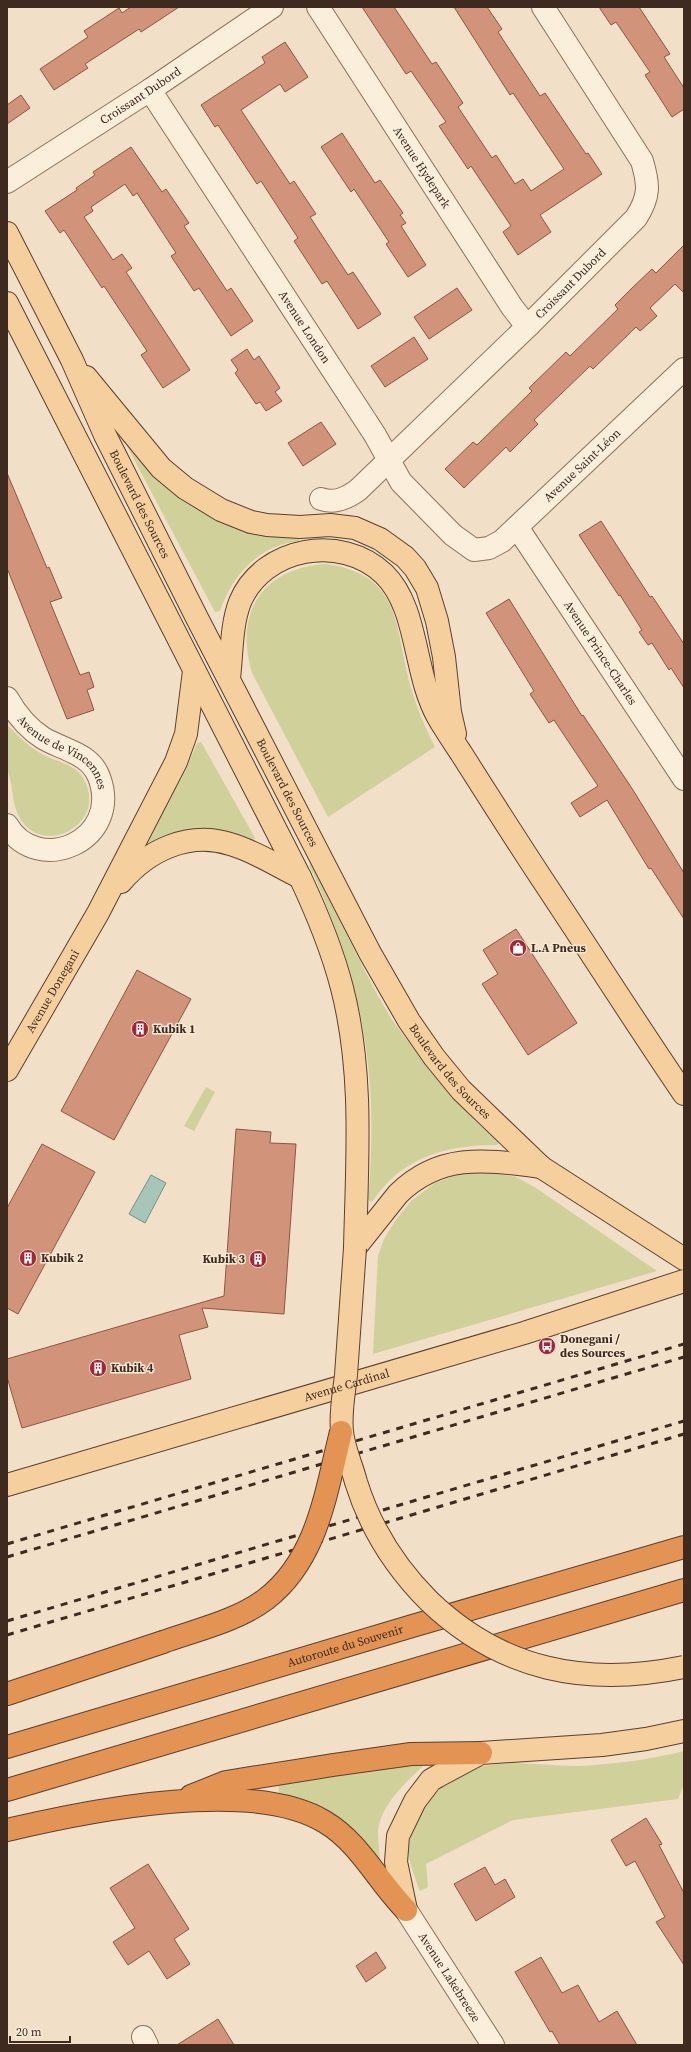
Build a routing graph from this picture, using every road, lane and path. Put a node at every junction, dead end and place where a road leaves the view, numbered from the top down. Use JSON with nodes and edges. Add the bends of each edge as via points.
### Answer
{"nodes":[{"id":1,"x":272,"y":7,"type":"edge"},
{"id":2,"x":318,"y":7,"type":"edge"},
{"id":3,"x":543,"y":7,"type":"edge"},
{"id":4,"x":150,"y":90,"type":"junction"},
{"id":5,"x":7,"y":182,"type":"edge"},
{"id":6,"x":7,"y":233,"type":"edge"},
{"id":7,"x":7,"y":302,"type":"edge"},
{"id":8,"x":529,"y":325,"type":"junction"},
{"id":9,"x":72,"y":360,"type":"junction"},
{"id":10,"x":684,"y":369,"type":"edge"},
{"id":11,"x":388,"y":460,"type":"junction"},
{"id":12,"x":321,"y":499,"type":"dead end"},
{"id":13,"x":517,"y":527,"type":"junction"},
{"id":14,"x":474,"y":550,"type":"joint"},
{"id":15,"x":194,"y":671,"type":"junction"},
{"id":16,"x":229,"y":678,"type":"junction"},
{"id":17,"x":7,"y":698,"type":"edge"},
{"id":18,"x":462,"y":754,"type":"junction"},
{"id":19,"x":684,"y":779,"type":"edge"},
{"id":20,"x":7,"y":824,"type":"edge"},
{"id":21,"x":300,"y":877,"type":"junction"},
{"id":22,"x":98,"y":913,"type":"junction"},
{"id":23,"x":7,"y":1070,"type":"edge"},
{"id":24,"x":684,"y":1094,"type":"edge"},
{"id":25,"x":541,"y":1167,"type":"junction"},
{"id":26,"x":355,"y":1248,"type":"junction"},
{"id":27,"x":684,"y":1259,"type":"edge"},
{"id":28,"x":684,"y":1281,"type":"edge"},
{"id":29,"x":342,"y":1432,"type":"junction"},
{"id":30,"x":7,"y":1485,"type":"edge"},
{"id":31,"x":684,"y":1547,"type":"edge"},
{"id":32,"x":684,"y":1590,"type":"edge"},
{"id":33,"x":684,"y":1667,"type":"edge"},
{"id":34,"x":7,"y":1694,"type":"edge"},
{"id":35,"x":684,"y":1731,"type":"edge"},
{"id":36,"x":7,"y":1748,"type":"edge"},
{"id":37,"x":481,"y":1753,"type":"junction"},
{"id":38,"x":7,"y":1790,"type":"edge"},
{"id":39,"x":180,"y":1800,"type":"junction"},
{"id":40,"x":7,"y":1830,"type":"edge"},
{"id":41,"x":406,"y":1910,"type":"junction"},
{"id":42,"x":493,"y":2045,"type":"edge"}],
"edges":[{"from":1,"to":4,"type":"street","name":"Croissant Dubord"},
{"from":2,"to":8,"type":"street","name":"Avenue Hydepark","via":[[512,307]]},
{"from":3,"to":8,"type":"street","name":"Croissant Dubord","via":[[637,150],[648,184],[647,196],[636,218]]},
{"from":4,"to":5,"type":"street","name":"Croissant Dubord"},
{"from":4,"to":11,"type":"street","name":"Avenue London","via":[[375,435]]},
{"from":6,"to":9,"type":"main road","name":"Boulevard des Sources"},
{"from":7,"to":15,"type":"main road"},
{"from":8,"to":11,"type":"street","name":"Croissant Dubord"},
{"from":9,"to":16,"type":"main road","name":"Boulevard des Sources","via":[[105,435]]},
{"from":9,"to":18,"type":"main road","via":[[152,458],[172,478],[198,496],[236,517],[267,525],[330,525],[355,528],[380,539],[405,557],[420,576],[436,615],[450,712]]},
{"from":10,"to":13,"type":"street","name":"Avenue Saint-Léon"},
{"from":11,"to":12,"type":"street","name":"Croissant Dubord","via":[[351,495],[335,501]]},
{"from":11,"to":14,"type":"street","name":"Avenue London","via":[[401,482],[453,535]]},
{"from":13,"to":14,"type":"street","name":"Avenue Saint-Léon","via":[[495,545]]},
{"from":13,"to":19,"type":"street","name":"Avenue Prince-Charles"},
{"from":15,"to":21,"type":"main road"},
{"from":15,"to":22,"type":"main road","via":[[188,721],[179,756]]},
{"from":16,"to":18,"type":"main road","via":[[236,613],[246,590],[255,578],[266,567],[290,554],[317,551],[345,554],[382,572],[397,590],[410,620],[429,700]]},
{"from":16,"to":25,"type":"main road","name":"Boulevard des Sources","via":[[370,953],[406,1016],[448,1075]]},
{"from":17,"to":20,"type":"street","name":"Avenue de Vincennes","via":[[19,717],[33,731],[76,753],[94,766],[99,777],[103,801],[102,811],[91,832],[83,840],[63,849],[44,848],[27,843],[17,837]]},
{"from":18,"to":24,"type":"main road","via":[[502,819]]},
{"from":21,"to":22,"type":"main road","via":[[229,843],[214,840],[185,841],[153,853],[139,862]]},
{"from":21,"to":26,"type":"main road","via":[[330,948],[347,1011],[355,1062],[358,1108]]},
{"from":22,"to":23,"type":"main road","name":"Avenue Donegani"},
{"from":25,"to":26,"type":"main road","via":[[483,1160],[442,1166],[429,1171],[406,1186]]},
{"from":25,"to":27,"type":"main road","name":"Boulevard des Sources"},
{"from":26,"to":29,"type":"main road","bridge":true},
{"from":28,"to":30,"type":"main road","name":"Avenue Cardinal","via":[[516,1335]]},
{"from":29,"to":33,"type":"main road","bridge":true,"via":[[366,1510],[390,1555],[419,1591],[471,1636],[503,1653],[564,1672],[619,1675]]},
{"from":29,"to":34,"type":"highway","bridge":true,"via":[[314,1536],[299,1562],[266,1599],[241,1614]]},
{"from":31,"to":36,"type":"highway","name":"Autoroute du Souvenir"},
{"from":32,"to":38,"type":"highway"},
{"from":35,"to":37,"type":"main road","via":[[634,1741]]},
{"from":37,"to":39,"type":"highway","via":[[411,1754],[226,1782]]},
{"from":37,"to":41,"type":"main road","via":[[431,1780],[408,1812],[398,1836],[396,1850]]},
{"from":39,"to":40,"type":"highway"},
{"from":39,"to":41,"type":"highway","via":[[268,1803],[312,1815],[348,1840]]},
{"from":41,"to":42,"type":"street","name":"Avenue Lakebreeze"}]}
